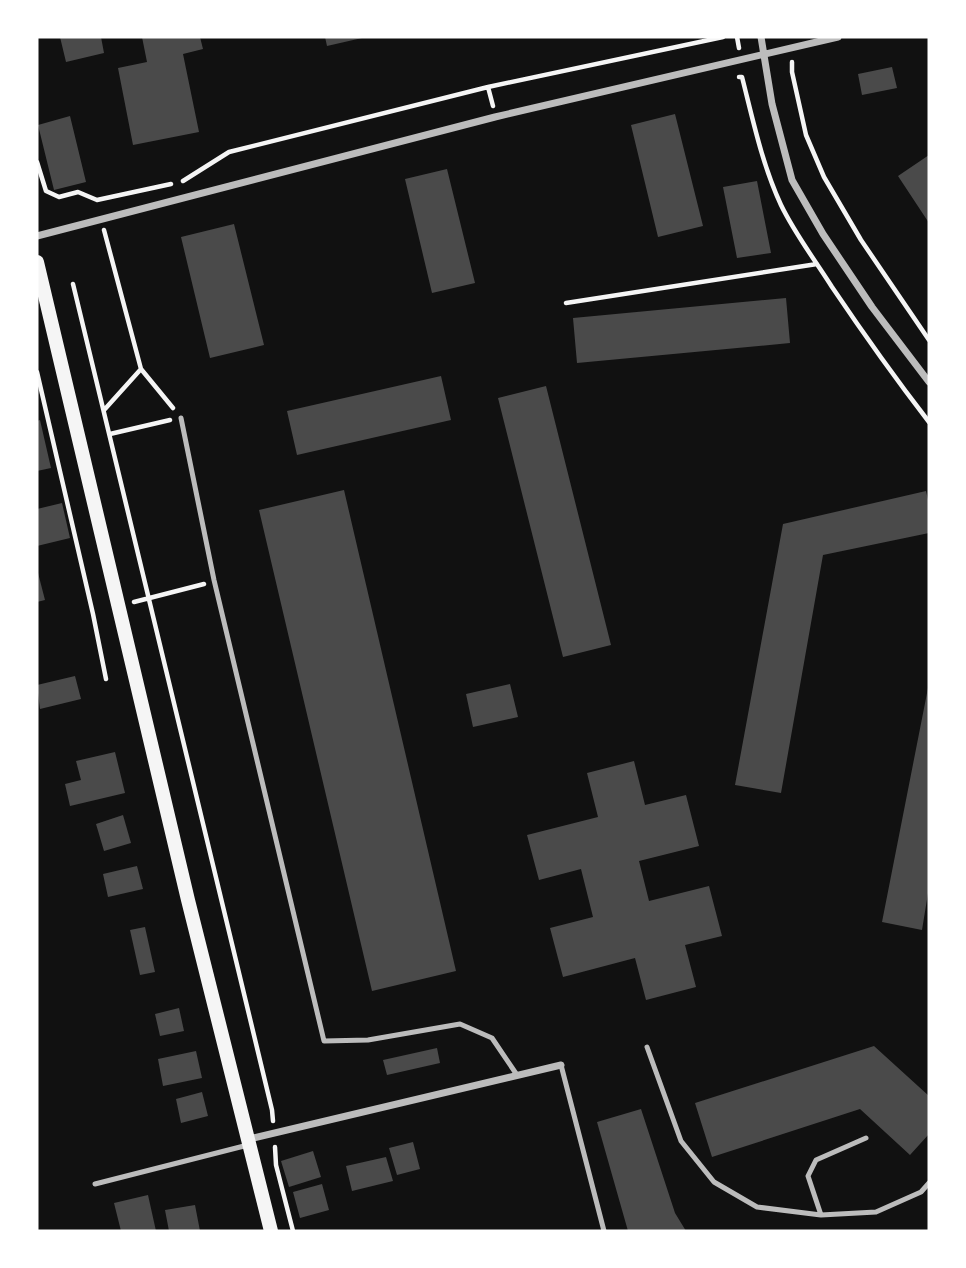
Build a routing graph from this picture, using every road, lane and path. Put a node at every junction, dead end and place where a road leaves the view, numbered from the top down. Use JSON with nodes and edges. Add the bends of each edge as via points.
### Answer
{"nodes":[{"id":1,"x":723,"y":37,"type":"edge"},
{"id":2,"x":761,"y":37,"type":"edge"},
{"id":3,"x":838,"y":37,"type":"edge"},
{"id":4,"x":793,"y":48,"type":"junction"},
{"id":5,"x":763,"y":55,"type":"junction"},
{"id":6,"x":729,"y":80,"type":"dead end"},
{"id":7,"x":37,"y":163,"type":"edge"},
{"id":8,"x":97,"y":201,"type":"junction"},
{"id":9,"x":100,"y":218,"type":"junction"},
{"id":10,"x":37,"y":236,"type":"edge"},
{"id":11,"x":37,"y":262,"type":"edge"},
{"id":12,"x":817,"y":264,"type":"junction"},
{"id":13,"x":73,"y":284,"type":"dead end"},
{"id":14,"x":566,"y":303,"type":"dead end"},
{"id":15,"x":929,"y":340,"type":"edge"},
{"id":16,"x":141,"y":369,"type":"junction"},
{"id":17,"x":37,"y":372,"type":"edge"},
{"id":18,"x":929,"y":382,"type":"edge"},
{"id":19,"x":104,"y":410,"type":"junction"},
{"id":20,"x":181,"y":418,"type":"junction"},
{"id":21,"x":929,"y":422,"type":"edge"},
{"id":22,"x":110,"y":434,"type":"junction"},
{"id":23,"x":215,"y":580,"type":"junction"},
{"id":24,"x":149,"y":598,"type":"junction"},
{"id":25,"x":106,"y":679,"type":"dead end"},
{"id":26,"x":647,"y":1047,"type":"dead end"},
{"id":27,"x":561,"y":1065,"type":"joint"},
{"id":28,"x":517,"y":1075,"type":"junction"},
{"id":29,"x":274,"y":1132,"type":"junction"},
{"id":30,"x":866,"y":1138,"type":"dead end"},
{"id":31,"x":249,"y":1142,"type":"junction"},
{"id":32,"x":929,"y":1183,"type":"edge"},
{"id":33,"x":95,"y":1184,"type":"dead end"},
{"id":34,"x":821,"y":1215,"type":"junction"},
{"id":35,"x":271,"y":1231,"type":"edge"},
{"id":36,"x":293,"y":1231,"type":"edge"},
{"id":37,"x":604,"y":1231,"type":"edge"}],
"edges":[{"from":1,"to":8,"type":"path","via":[[488,87],[229,152],[185,181]]},
{"from":2,"to":5,"type":"street"},
{"from":3,"to":4,"type":"street"},
{"from":4,"to":5,"type":"street"},
{"from":4,"to":15,"type":"path","via":[[792,72],[806,135],[824,177]]},
{"from":5,"to":9,"type":"street","via":[[495,117]]},
{"from":5,"to":18,"type":"street","via":[[792,180],[872,307]]},
{"from":6,"to":12,"type":"path","via":[[742,77],[756,135],[782,207]]},
{"from":7,"to":8,"type":"path","via":[[47,191],[59,197],[78,192]]},
{"from":8,"to":9,"type":"path"},
{"from":9,"to":10,"type":"street"},
{"from":9,"to":16,"type":"path"},
{"from":11,"to":31,"type":"main road"},
{"from":12,"to":14,"type":"path"},
{"from":12,"to":21,"type":"path"},
{"from":13,"to":19,"type":"path"},
{"from":16,"to":19,"type":"path"},
{"from":16,"to":20,"type":"path"},
{"from":17,"to":25,"type":"path"},
{"from":19,"to":22,"type":"path"},
{"from":20,"to":22,"type":"path"},
{"from":20,"to":23,"type":"lane"},
{"from":22,"to":24,"type":"path"},
{"from":23,"to":24,"type":"path"},
{"from":23,"to":28,"type":"lane","via":[[324,1041],[368,1040],[460,1024],[492,1038]]},
{"from":24,"to":29,"type":"path"},
{"from":26,"to":34,"type":"lane","via":[[681,1142],[714,1182],[757,1207]]},
{"from":27,"to":28,"type":"street"},
{"from":27,"to":37,"type":"lane"},
{"from":28,"to":29,"type":"street"},
{"from":29,"to":31,"type":"street"},
{"from":29,"to":36,"type":"path","via":[[276,1165]]},
{"from":30,"to":34,"type":"lane","via":[[816,1160],[808,1176]]},
{"from":31,"to":33,"type":"lane"},
{"from":31,"to":35,"type":"main road"},
{"from":32,"to":34,"type":"lane","via":[[921,1192],[876,1212]]}]}
